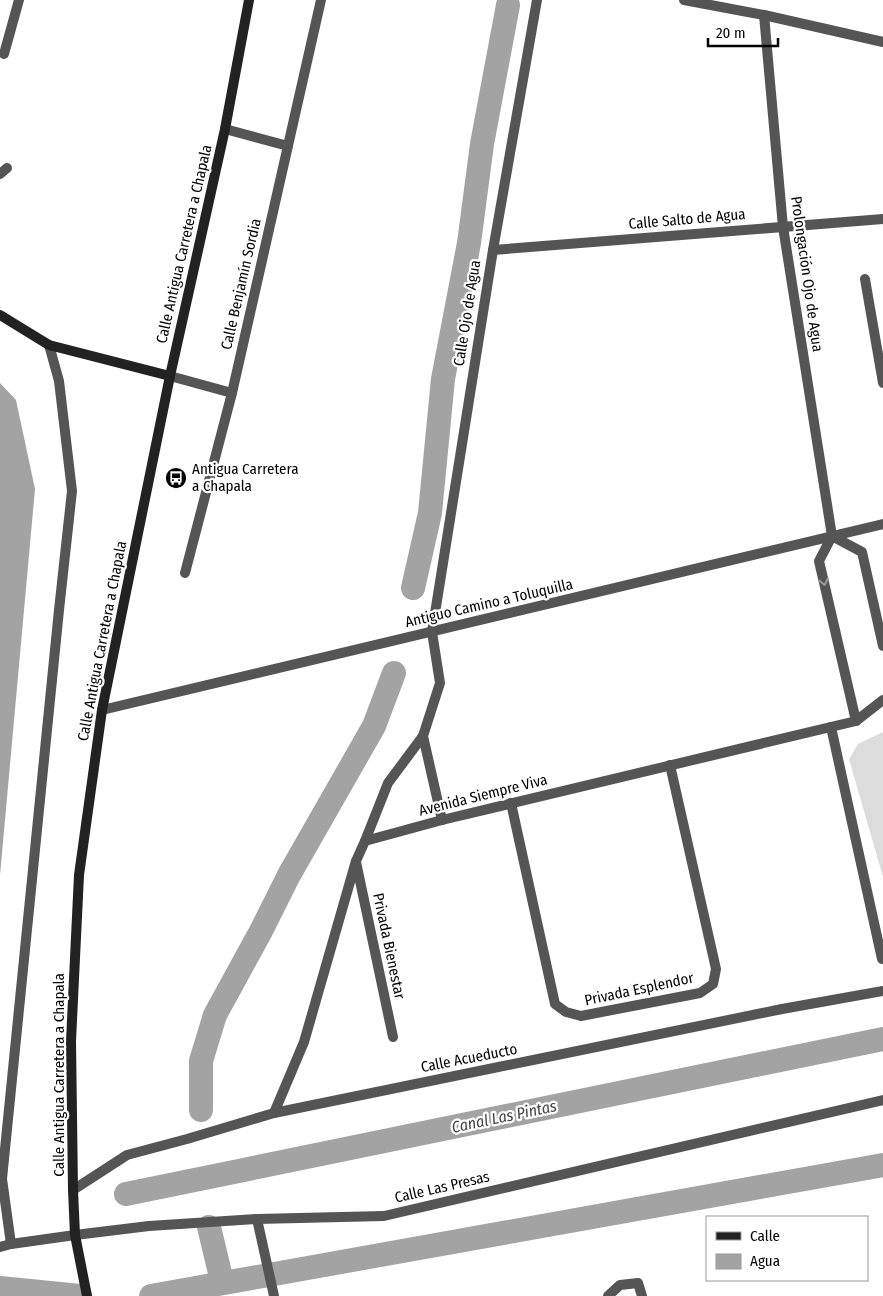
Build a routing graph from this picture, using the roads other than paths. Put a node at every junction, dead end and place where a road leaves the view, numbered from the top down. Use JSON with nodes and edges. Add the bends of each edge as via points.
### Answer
{"nodes":[{"id":1,"x":19,"y":0,"type":"edge"},
{"id":2,"x":249,"y":0,"type":"edge"},
{"id":3,"x":321,"y":0,"type":"edge"},
{"id":4,"x":537,"y":0,"type":"edge"},
{"id":5,"x":684,"y":0,"type":"edge"},
{"id":6,"x":764,"y":15,"type":"junction"},
{"id":7,"x":883,"y":42,"type":"edge"},
{"id":8,"x":4,"y":54,"type":"dead end"},
{"id":9,"x":225,"y":129,"type":"junction"},
{"id":10,"x":288,"y":146,"type":"junction"},
{"id":11,"x":883,"y":219,"type":"edge"},
{"id":12,"x":784,"y":227,"type":"junction"},
{"id":13,"x":492,"y":250,"type":"junction"},
{"id":14,"x":865,"y":279,"type":"dead end"},
{"id":15,"x":0,"y":315,"type":"edge"},
{"id":16,"x":49,"y":345,"type":"junction"},
{"id":17,"x":170,"y":376,"type":"junction"},
{"id":18,"x":883,"y":383,"type":"edge"},
{"id":19,"x":232,"y":393,"type":"junction"},
{"id":20,"x":883,"y":524,"type":"edge"},
{"id":21,"x":832,"y":536,"type":"junction"},
{"id":22,"x":185,"y":573,"type":"dead end"},
{"id":23,"x":432,"y":632,"type":"junction"},
{"id":24,"x":883,"y":646,"type":"edge"},
{"id":25,"x":883,"y":700,"type":"edge"},
{"id":26,"x":102,"y":710,"type":"junction"},
{"id":27,"x":856,"y":720,"type":"junction"},
{"id":28,"x":831,"y":726,"type":"junction"},
{"id":29,"x":423,"y":736,"type":"junction"},
{"id":30,"x":670,"y":765,"type":"junction"},
{"id":31,"x":511,"y":803,"type":"junction"},
{"id":32,"x":442,"y":820,"type":"junction"},
{"id":33,"x":365,"y":841,"type":"junction"},
{"id":34,"x":356,"y":861,"type":"junction"},
{"id":35,"x":882,"y":959,"type":"edge"},
{"id":36,"x":883,"y":991,"type":"edge"},
{"id":37,"x":393,"y":1036,"type":"dead end"},
{"id":38,"x":883,"y":1100,"type":"edge"},
{"id":39,"x":274,"y":1112,"type":"junction"},
{"id":40,"x":73,"y":1190,"type":"junction"},
{"id":41,"x":257,"y":1219,"type":"junction"},
{"id":42,"x":75,"y":1235,"type":"junction"},
{"id":43,"x":12,"y":1244,"type":"junction"},
{"id":44,"x":0,"y":1247,"type":"edge"},
{"id":45,"x":87,"y":1296,"type":"edge"},
{"id":46,"x":274,"y":1296,"type":"edge"},
{"id":47,"x":607,"y":1296,"type":"edge"},
{"id":48,"x":642,"y":1296,"type":"edge"}],
"edges":[{"from":1,"to":8,"type":"street"},
{"from":2,"to":9,"type":"main road","name":"Calle Antigua Carretera a Chapala"},
{"from":3,"to":10,"type":"street","name":"Calle Benjamín Sordia"},
{"from":4,"to":13,"type":"street","name":"Calle Ojo de Agua"},
{"from":5,"to":6,"type":"street"},
{"from":6,"to":7,"type":"street"},
{"from":6,"to":12,"type":"street","name":"Prolongación Ojo de Agua"},
{"from":9,"to":10,"type":"street"},
{"from":9,"to":17,"type":"main road","name":"Calle Antigua Carretera a Chapala"},
{"from":10,"to":19,"type":"street","name":"Calle Benjamín Sordia"},
{"from":11,"to":12,"type":"street","name":"Calle Salto de Agua"},
{"from":12,"to":13,"type":"street","name":"Calle Salto de Agua"},
{"from":12,"to":21,"type":"street","name":"Prolongación Ojo de Agua"},
{"from":13,"to":23,"type":"street","name":"Calle Ojo de Agua"},
{"from":14,"to":18,"type":"street"},
{"from":15,"to":16,"type":"main road"},
{"from":16,"to":17,"type":"main road"},
{"from":16,"to":43,"type":"street","via":[[59,381],[72,491],[2,1179]]},
{"from":17,"to":19,"type":"street"},
{"from":17,"to":26,"type":"main road","name":"Calle Antigua Carretera a Chapala"},
{"from":19,"to":22,"type":"street","name":"Calle Benjamín Sordia"},
{"from":20,"to":21,"type":"street","name":"Antiguo Camino a Toluquilla"},
{"from":21,"to":23,"type":"street","name":"Antiguo Camino a Toluquilla"},
{"from":21,"to":24,"type":"street","via":[[862,552]]},
{"from":21,"to":27,"type":"street","one_way":true,"via":[[819,561]]},
{"from":23,"to":26,"type":"street","name":"Antiguo Camino a Toluquilla"},
{"from":23,"to":29,"type":"street","name":"Calle Ojo de Agua","via":[[440,683]]},
{"from":25,"to":27,"type":"street","name":"Avenida Siempre Viva"},
{"from":26,"to":40,"type":"main road","name":"Calle Antigua Carretera a Chapala","via":[[79,874],[71,1041]]},
{"from":27,"to":28,"type":"street","name":"Avenida Siempre Viva"},
{"from":28,"to":30,"type":"street","name":"Avenida Siempre Viva"},
{"from":28,"to":35,"type":"street"},
{"from":29,"to":32,"type":"street"},
{"from":29,"to":33,"type":"street","via":[[388,783]]},
{"from":30,"to":31,"type":"street","name":"Avenida Siempre Viva"},
{"from":30,"to":31,"type":"street","name":"Privada Esplendor","via":[[716,969],[713,984],[700,993],[581,1016],[566,1012],[555,1004]]},
{"from":31,"to":32,"type":"street","name":"Avenida Siempre Viva"},
{"from":32,"to":33,"type":"street","name":"Avenida Siempre Viva"},
{"from":33,"to":34,"type":"street"},
{"from":34,"to":37,"type":"street","name":"Privada Bienestar"},
{"from":34,"to":39,"type":"street","via":[[304,1042]]},
{"from":36,"to":39,"type":"street","name":"Calle Acueducto"},
{"from":38,"to":41,"type":"street","name":"Calle Las Presas","via":[[384,1216]]},
{"from":39,"to":40,"type":"street","name":"Calle Acueducto","via":[[127,1155]]},
{"from":40,"to":42,"type":"main road","name":"Calle Antigua Carretera a Chapala"},
{"from":41,"to":42,"type":"street","name":"Calle Las Presas"},
{"from":41,"to":46,"type":"street"},
{"from":42,"to":43,"type":"street","name":"Calle Las Presas"},
{"from":42,"to":45,"type":"main road","name":"Calle Antigua Carretera a Chapala"},
{"from":43,"to":44,"type":"street","name":"Calle Las Presas"},
{"from":47,"to":48,"type":"street","via":[[620,1285],[638,1283]]}]}
